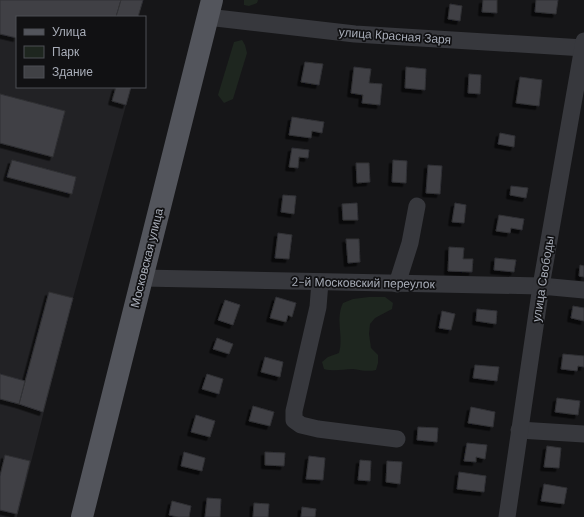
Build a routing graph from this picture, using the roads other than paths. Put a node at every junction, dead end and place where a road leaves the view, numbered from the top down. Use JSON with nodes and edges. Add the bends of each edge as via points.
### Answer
{"nodes":[{"id":1,"x":210,"y":8,"type":"edge"},
{"id":2,"x":584,"y":46,"type":"edge"},
{"id":3,"x":417,"y":206,"type":"dead end"},
{"id":4,"x":142,"y":278,"type":"junction"},
{"id":5,"x":320,"y":282,"type":"junction"},
{"id":6,"x":397,"y":284,"type":"junction"},
{"id":7,"x":541,"y":286,"type":"junction"},
{"id":8,"x":584,"y":290,"type":"edge"},
{"id":9,"x":520,"y":430,"type":"junction"},
{"id":10,"x":584,"y":434,"type":"edge"},
{"id":11,"x":397,"y":439,"type":"dead end"},
{"id":12,"x":82,"y":517,"type":"edge"},
{"id":13,"x":507,"y":517,"type":"edge"}],
"edges":[{"from":1,"to":2,"type":"street","name":"улица Красная Заря","via":[[355,34]]},
{"from":1,"to":4,"type":"main road","name":"Московская улица"},
{"from":2,"to":7,"type":"street","name":"улица Свободы"},
{"from":3,"to":6,"type":"street","via":[[410,243]]},
{"from":4,"to":5,"type":"street","name":"2-й Московский переулок"},
{"from":4,"to":12,"type":"main road","name":"Московская улица"},
{"from":5,"to":6,"type":"street","name":"2-й Московский переулок"},
{"from":5,"to":11,"type":"street","via":[[318,307],[294,420],[301,425],[318,429]]},
{"from":6,"to":7,"type":"street","name":"2-й Московский переулок"},
{"from":7,"to":8,"type":"street","name":"2-й Московский переулок"},
{"from":7,"to":9,"type":"street","name":"улица Свободы"},
{"from":9,"to":10,"type":"street"},
{"from":9,"to":13,"type":"street","name":"улица Свободы"}]}
